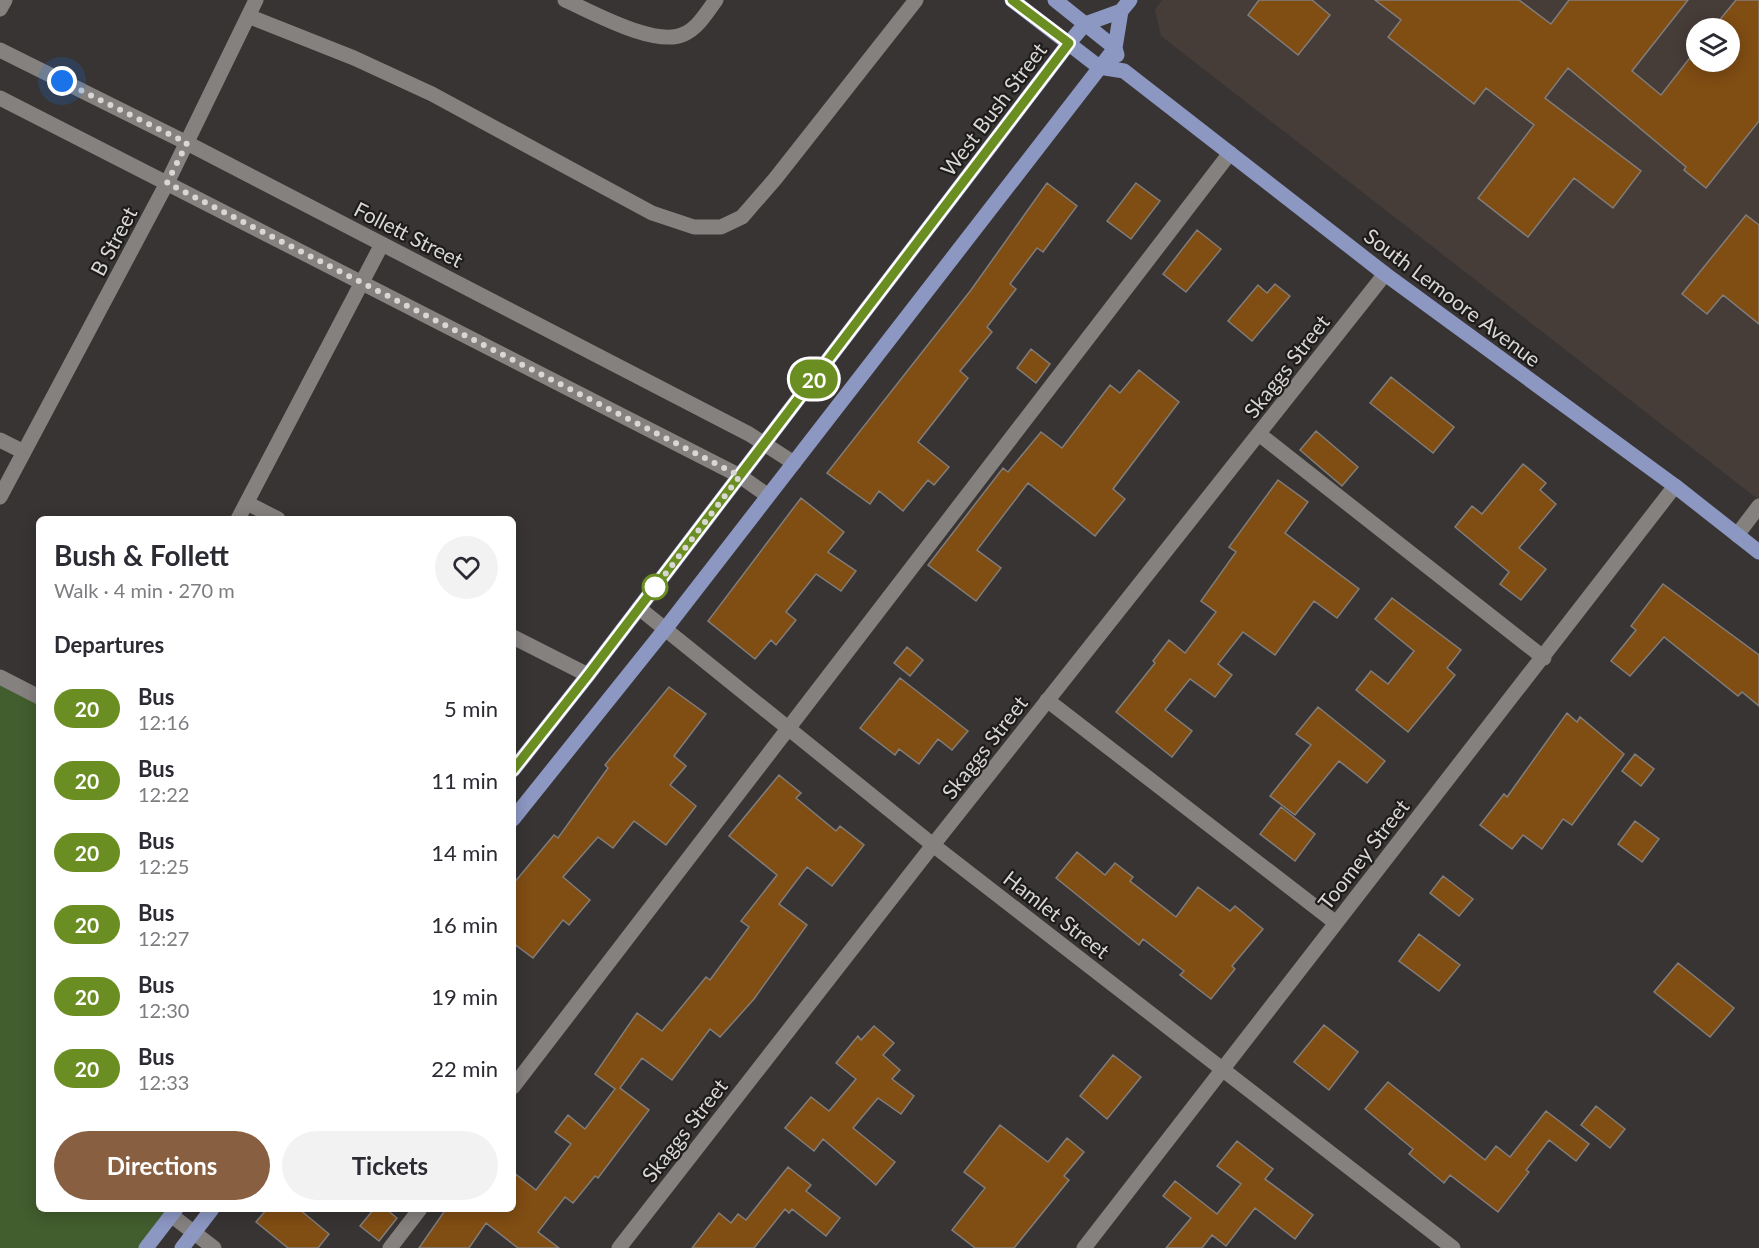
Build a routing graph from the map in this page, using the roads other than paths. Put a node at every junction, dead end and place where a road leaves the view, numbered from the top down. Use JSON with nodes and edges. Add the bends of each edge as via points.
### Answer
{"nodes":[{"id":1,"x":5,"y":0,"type":"edge"},
{"id":2,"x":256,"y":0,"type":"edge"},
{"id":3,"x":565,"y":0,"type":"edge"},
{"id":4,"x":716,"y":0,"type":"edge"},
{"id":5,"x":916,"y":0,"type":"edge"},
{"id":6,"x":1011,"y":0,"type":"edge"},
{"id":7,"x":1055,"y":0,"type":"edge"},
{"id":8,"x":1126,"y":6,"type":"edge"},
{"id":9,"x":0,"y":9,"type":"edge"},
{"id":10,"x":248,"y":16,"type":"junction"},
{"id":11,"x":1085,"y":24,"type":"junction"},
{"id":12,"x":1069,"y":43,"type":"junction"},
{"id":13,"x":1115,"y":48,"type":"junction"},
{"id":14,"x":0,"y":50,"type":"edge"},
{"id":15,"x":1099,"y":67,"type":"junction"},
{"id":16,"x":1124,"y":71,"type":"junction"},
{"id":17,"x":0,"y":98,"type":"edge"},
{"id":18,"x":187,"y":143,"type":"junction"},
{"id":19,"x":1230,"y":153,"type":"junction"},
{"id":20,"x":167,"y":183,"type":"junction"},
{"id":21,"x":382,"y":244,"type":"junction"},
{"id":22,"x":1385,"y":274,"type":"junction"},
{"id":23,"x":360,"y":281,"type":"junction"},
{"id":24,"x":1259,"y":434,"type":"junction"},
{"id":25,"x":0,"y":440,"type":"edge"},
{"id":26,"x":766,"y":442,"type":"junction"},
{"id":27,"x":24,"y":452,"type":"junction"},
{"id":28,"x":794,"y":463,"type":"junction"},
{"id":29,"x":740,"y":476,"type":"junction"},
{"id":30,"x":1675,"y":486,"type":"junction"},
{"id":31,"x":767,"y":495,"type":"junction"},
{"id":32,"x":0,"y":497,"type":"edge"},
{"id":33,"x":247,"y":503,"type":"junction"},
{"id":34,"x":1759,"y":507,"type":"edge"},
{"id":35,"x":240,"y":516,"type":"edge"},
{"id":36,"x":272,"y":516,"type":"edge"},
{"id":37,"x":1737,"y":535,"type":"junction"},
{"id":38,"x":1759,"y":552,"type":"edge"},
{"id":39,"x":639,"y":608,"type":"junction"},
{"id":40,"x":666,"y":628,"type":"junction"},
{"id":41,"x":516,"y":639,"type":"edge"},
{"id":42,"x":1544,"y":658,"type":"junction"},
{"id":43,"x":588,"y":675,"type":"junction"},
{"id":44,"x":0,"y":677,"type":"edge"},
{"id":45,"x":36,"y":695,"type":"edge"},
{"id":46,"x":1047,"y":700,"type":"junction"},
{"id":47,"x":789,"y":728,"type":"junction"},
{"id":48,"x":516,"y":766,"type":"edge"},
{"id":49,"x":516,"y":815,"type":"edge"},
{"id":50,"x":933,"y":845,"type":"junction"},
{"id":51,"x":1336,"y":923,"type":"junction"},
{"id":52,"x":1222,"y":1067,"type":"junction"},
{"id":53,"x":516,"y":1083,"type":"edge"},
{"id":54,"x":174,"y":1212,"type":"edge"},
{"id":55,"x":210,"y":1212,"type":"edge"},
{"id":56,"x":418,"y":1212,"type":"edge"},
{"id":57,"x":194,"y":1233,"type":"junction"},
{"id":58,"x":146,"y":1248,"type":"edge"},
{"id":59,"x":182,"y":1248,"type":"edge"},
{"id":60,"x":214,"y":1248,"type":"edge"},
{"id":61,"x":390,"y":1248,"type":"edge"},
{"id":62,"x":619,"y":1248,"type":"edge"},
{"id":63,"x":1084,"y":1248,"type":"edge"},
{"id":64,"x":1453,"y":1248,"type":"edge"}],
"edges":[{"from":1,"to":9,"type":"street"},
{"from":2,"to":10,"type":"street","name":"B Street"},
{"from":3,"to":4,"type":"street","via":[[653,36],[669,38],[691,30]]},
{"from":5,"to":10,"type":"street","via":[[775,179],[742,217],[722,227],[694,227],[652,213],[432,94]]},
{"from":6,"to":12,"type":"main road"},
{"from":7,"to":11,"type":"main road"},
{"from":8,"to":11,"type":"main road"},
{"from":8,"to":13,"type":"main road"},
{"from":10,"to":18,"type":"street","name":"B Street"},
{"from":11,"to":12,"type":"main road","name":"West Bush Street"},
{"from":11,"to":13,"type":"main road"},
{"from":12,"to":15,"type":"main road"},
{"from":12,"to":26,"type":"main road","name":"West Bush Street"},
{"from":13,"to":15,"type":"main road"},
{"from":13,"to":16,"type":"main road"},
{"from":14,"to":18,"type":"street","name":"Follett Street"},
{"from":15,"to":16,"type":"main road"},
{"from":15,"to":28,"type":"main road"},
{"from":16,"to":19,"type":"main road","name":"South Lemoore Avenue"},
{"from":17,"to":20,"type":"street"},
{"from":18,"to":20,"type":"street","name":"B Street"},
{"from":18,"to":21,"type":"street","name":"Follett Street"},
{"from":19,"to":22,"type":"main road","name":"South Lemoore Avenue"},
{"from":19,"to":47,"type":"street"},
{"from":20,"to":23,"type":"street"},
{"from":20,"to":27,"type":"street","name":"B Street"},
{"from":21,"to":23,"type":"street"},
{"from":21,"to":26,"type":"street","name":"Follett Street"},
{"from":22,"to":24,"type":"street","name":"Skaggs Street"},
{"from":22,"to":30,"type":"main road","name":"South Lemoore Avenue"},
{"from":23,"to":29,"type":"street"},
{"from":23,"to":33,"type":"street"},
{"from":24,"to":42,"type":"street"},
{"from":24,"to":46,"type":"street","name":"Skaggs Street"},
{"from":25,"to":27,"type":"street"},
{"from":26,"to":28,"type":"street","name":"Follett Street"},
{"from":26,"to":29,"type":"main road","name":"West Bush Street"},
{"from":27,"to":32,"type":"street","name":"B Street"},
{"from":28,"to":31,"type":"main road"},
{"from":29,"to":31,"type":"street"},
{"from":29,"to":39,"type":"main road","name":"West Bush Street"},
{"from":30,"to":37,"type":"main road","name":"South Lemoore Avenue"},
{"from":30,"to":42,"type":"street","name":"Toomey Street"},
{"from":31,"to":40,"type":"main road"},
{"from":33,"to":35,"type":"street"},
{"from":33,"to":36,"type":"street"},
{"from":34,"to":37,"type":"street"},
{"from":37,"to":38,"type":"main road","name":"South Lemoore Avenue"},
{"from":39,"to":40,"type":"street","name":"Hamlet Street"},
{"from":39,"to":43,"type":"main road","name":"West Bush Street"},
{"from":40,"to":47,"type":"street","name":"Hamlet Street"},
{"from":40,"to":49,"type":"main road"},
{"from":41,"to":43,"type":"street"},
{"from":42,"to":51,"type":"street","name":"Toomey Street"},
{"from":43,"to":48,"type":"main road","name":"West Bush Street"},
{"from":44,"to":45,"type":"street"},
{"from":46,"to":50,"type":"street","name":"Skaggs Street"},
{"from":46,"to":51,"type":"street"},
{"from":47,"to":50,"type":"street","name":"Hamlet Street"},
{"from":47,"to":53,"type":"street"},
{"from":50,"to":52,"type":"street","name":"Hamlet Street"},
{"from":50,"to":62,"type":"street","name":"Skaggs Street"},
{"from":51,"to":52,"type":"street","name":"Toomey Street"},
{"from":52,"to":63,"type":"street","name":"Toomey Street"},
{"from":52,"to":64,"type":"street","name":"Hamlet Street"},
{"from":54,"to":57,"type":"street"},
{"from":54,"to":58,"type":"main road"},
{"from":55,"to":57,"type":"main road"},
{"from":56,"to":61,"type":"street"},
{"from":57,"to":59,"type":"main road"},
{"from":57,"to":60,"type":"street"}]}
